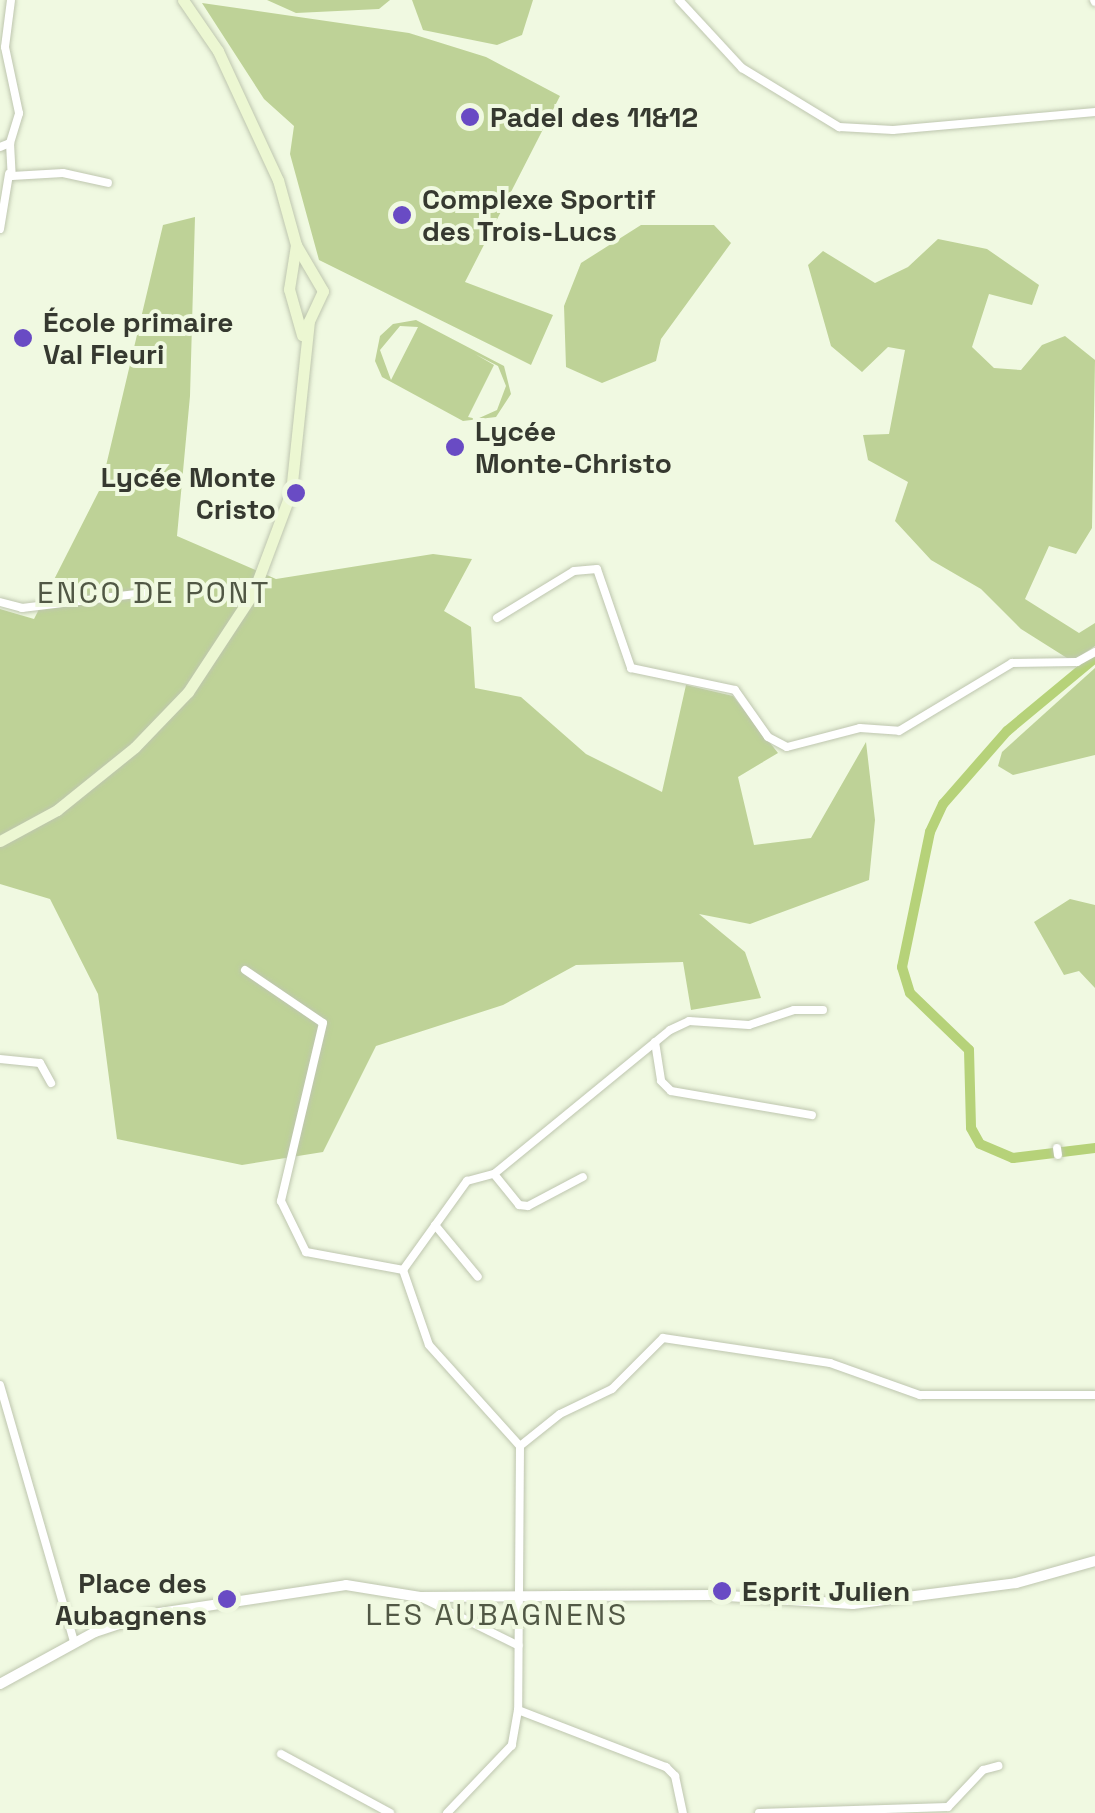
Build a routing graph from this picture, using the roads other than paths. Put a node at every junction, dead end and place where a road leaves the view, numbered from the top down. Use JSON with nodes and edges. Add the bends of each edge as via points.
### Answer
{"nodes":[{"id":1,"x":11,"y":0,"type":"edge"},
{"id":2,"x":183,"y":0,"type":"edge"},
{"id":3,"x":679,"y":0,"type":"edge"},
{"id":4,"x":1095,"y":112,"type":"edge"},
{"id":5,"x":10,"y":142,"type":"junction"},
{"id":6,"x":0,"y":147,"type":"edge"},
{"id":7,"x":9,"y":174,"type":"junction"},
{"id":8,"x":108,"y":182,"type":"dead end"},
{"id":9,"x":0,"y":229,"type":"edge"},
{"id":10,"x":296,"y":245,"type":"junction"},
{"id":11,"x":313,"y":274,"type":"junction"},
{"id":12,"x":296,"y":276,"type":"junction"},
{"id":13,"x":293,"y":300,"type":"junction"},
{"id":14,"x":316,"y":303,"type":"junction"},
{"id":15,"x":304,"y":380,"type":"junction"},
{"id":16,"x":144,"y":593,"type":"dead end"},
{"id":17,"x":0,"y":602,"type":"edge"},
{"id":18,"x":497,"y":618,"type":"dead end"},
{"id":19,"x":1095,"y":652,"type":"edge"},
{"id":20,"x":0,"y":842,"type":"edge"},
{"id":21,"x":244,"y":970,"type":"dead end"},
{"id":22,"x":823,"y":1010,"type":"dead end"},
{"id":23,"x":654,"y":1042,"type":"junction"},
{"id":24,"x":0,"y":1059,"type":"edge"},
{"id":25,"x":52,"y":1083,"type":"dead end"},
{"id":26,"x":812,"y":1115,"type":"dead end"},
{"id":27,"x":494,"y":1174,"type":"junction"},
{"id":28,"x":582,"y":1178,"type":"dead end"},
{"id":29,"x":435,"y":1225,"type":"junction"},
{"id":30,"x":403,"y":1270,"type":"junction"},
{"id":31,"x":478,"y":1278,"type":"dead end"},
{"id":32,"x":0,"y":1385,"type":"edge"},
{"id":33,"x":1095,"y":1395,"type":"edge"},
{"id":34,"x":520,"y":1446,"type":"junction"},
{"id":35,"x":1095,"y":1561,"type":"edge"},
{"id":36,"x":420,"y":1597,"type":"junction"},
{"id":37,"x":520,"y":1597,"type":"junction"},
{"id":38,"x":74,"y":1642,"type":"junction"},
{"id":39,"x":519,"y":1646,"type":"junction"},
{"id":40,"x":0,"y":1684,"type":"edge"},
{"id":41,"x":518,"y":1710,"type":"junction"},
{"id":42,"x":281,"y":1754,"type":"dead end"},
{"id":43,"x":998,"y":1766,"type":"dead end"},
{"id":44,"x":390,"y":1813,"type":"edge"},
{"id":45,"x":447,"y":1813,"type":"edge"},
{"id":46,"x":683,"y":1813,"type":"edge"},
{"id":47,"x":760,"y":1813,"type":"edge"}],
"edges":[{"from":1,"to":5,"type":"street","via":[[6,47],[19,113]]},
{"from":2,"to":10,"type":"main road","via":[[218,51],[264,146]]},
{"from":3,"to":4,"type":"street","via":[[742,68],[838,126],[894,130]]},
{"from":5,"to":6,"type":"street"},
{"from":5,"to":7,"type":"street"},
{"from":7,"to":8,"type":"street","via":[[63,172]]},
{"from":7,"to":9,"type":"street"},
{"from":10,"to":11,"type":"main road"},
{"from":10,"to":12,"type":"main road"},
{"from":11,"to":12,"type":"main road"},
{"from":11,"to":14,"type":"main road","via":[[323,286]]},
{"from":12,"to":13,"type":"main road"},
{"from":13,"to":14,"type":"main road"},
{"from":13,"to":15,"type":"main road"},
{"from":14,"to":15,"type":"main road"},
{"from":15,"to":20,"type":"main road","via":[[283,519],[248,598],[188,692],[100,778]]},
{"from":16,"to":17,"type":"street","via":[[22,608]]},
{"from":18,"to":19,"type":"street","via":[[574,571],[597,570],[631,668],[735,690],[768,738],[787,747],[860,728],[899,731],[1012,663],[1077,662]]},
{"from":21,"to":30,"type":"street","via":[[323,1022],[287,1165],[281,1201],[287,1216],[309,1255]]},
{"from":22,"to":23,"type":"street","via":[[794,1010],[750,1024],[689,1021]]},
{"from":23,"to":26,"type":"street","via":[[662,1082],[671,1090]]},
{"from":23,"to":27,"type":"street"},
{"from":24,"to":25,"type":"street","via":[[40,1062]]},
{"from":27,"to":28,"type":"street","via":[[519,1205],[528,1206]]},
{"from":27,"to":29,"type":"street","via":[[466,1181]]},
{"from":29,"to":30,"type":"street"},
{"from":29,"to":31,"type":"street"},
{"from":30,"to":34,"type":"street","via":[[429,1345]]},
{"from":32,"to":38,"type":"street"},
{"from":33,"to":34,"type":"street","via":[[920,1395],[830,1363],[663,1338],[612,1389],[560,1414]]},
{"from":34,"to":37,"type":"street"},
{"from":35,"to":37,"type":"street","via":[[1016,1583],[853,1604],[712,1596]]},
{"from":36,"to":37,"type":"street"},
{"from":36,"to":38,"type":"street","via":[[346,1585],[146,1614]]},
{"from":36,"to":39,"type":"street"},
{"from":37,"to":39,"type":"street"},
{"from":38,"to":40,"type":"street"},
{"from":39,"to":41,"type":"street"},
{"from":41,"to":45,"type":"street","via":[[512,1744],[501,1761]]},
{"from":41,"to":46,"type":"street","via":[[666,1767],[675,1776]]},
{"from":42,"to":44,"type":"street"},
{"from":43,"to":47,"type":"street","via":[[983,1770],[948,1807]]}]}
